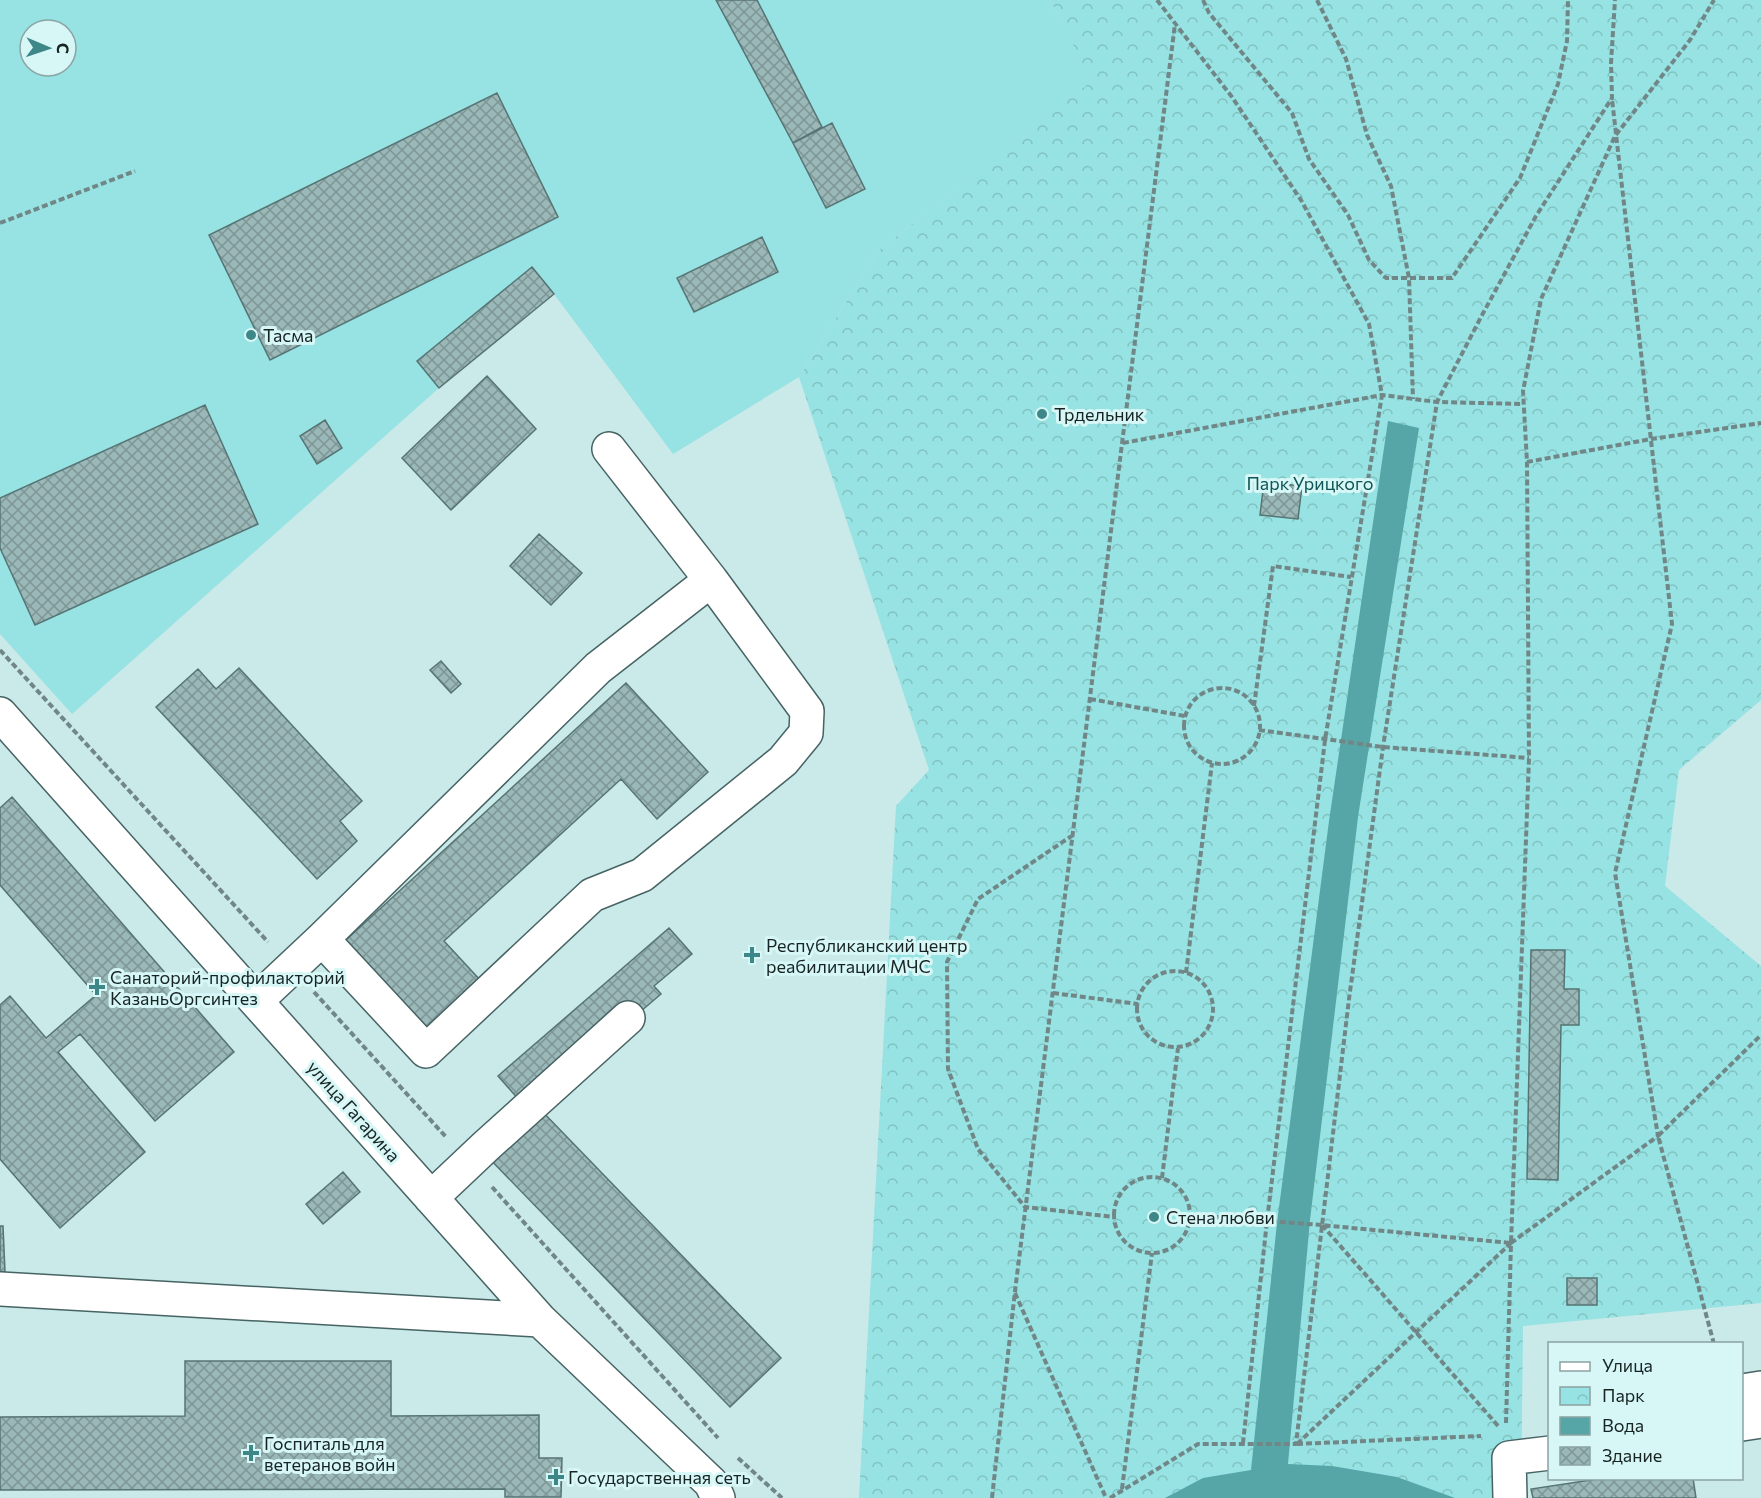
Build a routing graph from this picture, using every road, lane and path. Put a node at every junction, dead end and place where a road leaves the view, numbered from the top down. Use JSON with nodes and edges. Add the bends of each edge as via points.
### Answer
{"nodes":[{"id":1,"x":1157,"y":0,"type":"edge"},
{"id":2,"x":1203,"y":0,"type":"edge"},
{"id":3,"x":1317,"y":0,"type":"edge"},
{"id":4,"x":1568,"y":0,"type":"edge"},
{"id":5,"x":1615,"y":0,"type":"edge"},
{"id":6,"x":1714,"y":0,"type":"edge"},
{"id":7,"x":1175,"y":24,"type":"junction"},
{"id":8,"x":1612,"y":98,"type":"junction"},
{"id":9,"x":1615,"y":136,"type":"junction"},
{"id":10,"x":135,"y":171,"type":"dead end"},
{"id":11,"x":0,"y":223,"type":"edge"},
{"id":12,"x":1408,"y":278,"type":"junction"},
{"id":13,"x":1382,"y":395,"type":"junction"},
{"id":14,"x":1413,"y":399,"type":"junction"},
{"id":15,"x":1437,"y":402,"type":"junction"},
{"id":16,"x":1523,"y":404,"type":"junction"},
{"id":17,"x":1761,"y":423,"type":"edge"},
{"id":18,"x":1651,"y":439,"type":"junction"},
{"id":19,"x":1123,"y":443,"type":"junction"},
{"id":20,"x":609,"y":449,"type":"dead end"},
{"id":21,"x":1527,"y":462,"type":"junction"},
{"id":22,"x":1351,"y":577,"type":"junction"},
{"id":23,"x":711,"y":580,"type":"junction"},
{"id":24,"x":0,"y":650,"type":"edge"},
{"id":25,"x":1090,"y":699,"type":"junction"},
{"id":26,"x":1254,"y":706,"type":"junction"},
{"id":27,"x":0,"y":714,"type":"edge"},
{"id":28,"x":1185,"y":716,"type":"junction"},
{"id":29,"x":1259,"y":730,"type":"junction"},
{"id":30,"x":1325,"y":740,"type":"junction"},
{"id":31,"x":1383,"y":747,"type":"junction"},
{"id":32,"x":1529,"y":758,"type":"junction"},
{"id":33,"x":1212,"y":763,"type":"junction"},
{"id":34,"x":1073,"y":835,"type":"junction"},
{"id":35,"x":322,"y":939,"type":"junction"},
{"id":36,"x":291,"y":968,"type":"junction"},
{"id":37,"x":1186,"y":972,"type":"junction"},
{"id":38,"x":1053,"y":993,"type":"junction"},
{"id":39,"x":255,"y":1001,"type":"junction"},
{"id":40,"x":1138,"y":1004,"type":"junction"},
{"id":41,"x":628,"y":1018,"type":"dead end"},
{"id":42,"x":1761,"y":1035,"type":"edge"},
{"id":43,"x":1178,"y":1047,"type":"junction"},
{"id":44,"x":1658,"y":1136,"type":"junction"},
{"id":45,"x":469,"y":1162,"type":"junction"},
{"id":46,"x":1162,"y":1178,"type":"junction"},
{"id":47,"x":431,"y":1198,"type":"junction"},
{"id":48,"x":1025,"y":1207,"type":"junction"},
{"id":49,"x":1190,"y":1215,"type":"junction"},
{"id":50,"x":1115,"y":1217,"type":"junction"},
{"id":51,"x":1267,"y":1221,"type":"junction"},
{"id":52,"x":1321,"y":1225,"type":"junction"},
{"id":53,"x":1511,"y":1243,"type":"junction"},
{"id":54,"x":1152,"y":1253,"type":"junction"},
{"id":55,"x":0,"y":1289,"type":"edge"},
{"id":56,"x":1015,"y":1291,"type":"junction"},
{"id":57,"x":540,"y":1320,"type":"junction"},
{"id":58,"x":1415,"y":1332,"type":"junction"},
{"id":59,"x":1713,"y":1342,"type":"edge"},
{"id":60,"x":1761,"y":1388,"type":"edge"},
{"id":61,"x":1743,"y":1390,"type":"edge"},
{"id":62,"x":1761,"y":1421,"type":"edge"},
{"id":63,"x":1743,"y":1424,"type":"edge"},
{"id":64,"x":1482,"y":1436,"type":"dead end"},
{"id":65,"x":723,"y":1443,"type":"dead end"},
{"id":66,"x":1243,"y":1443,"type":"junction"},
{"id":67,"x":1294,"y":1444,"type":"junction"},
{"id":68,"x":731,"y":1451,"type":"dead end"},
{"id":69,"x":1548,"y":1453,"type":"edge"},
{"id":70,"x":1122,"y":1489,"type":"junction"},
{"id":71,"x":718,"y":1498,"type":"edge"},
{"id":72,"x":782,"y":1498,"type":"edge"},
{"id":73,"x":992,"y":1498,"type":"edge"},
{"id":74,"x":1108,"y":1498,"type":"edge"},
{"id":75,"x":1510,"y":1498,"type":"edge"}],
"edges":[{"from":1,"to":7,"type":"path"},
{"from":2,"to":12,"type":"path","via":[[1209,13],[1292,113],[1309,159],[1348,215],[1369,260],[1386,278]]},
{"from":3,"to":12,"type":"path","via":[[1346,59],[1367,135],[1391,186]]},
{"from":4,"to":12,"type":"path","via":[[1567,41],[1558,84],[1520,178],[1452,278]]},
{"from":5,"to":8,"type":"path"},
{"from":6,"to":9,"type":"path","via":[[1690,40]]},
{"from":7,"to":13,"type":"path","via":[[1232,97],[1301,200],[1369,324]]},
{"from":7,"to":19,"type":"path"},
{"from":8,"to":9,"type":"path"},
{"from":8,"to":15,"type":"path","via":[[1536,216]]},
{"from":9,"to":16,"type":"path","via":[[1541,299]]},
{"from":9,"to":18,"type":"path"},
{"from":10,"to":11,"type":"path"},
{"from":12,"to":14,"type":"path"},
{"from":13,"to":14,"type":"path"},
{"from":13,"to":19,"type":"path"},
{"from":13,"to":22,"type":"path"},
{"from":14,"to":15,"type":"path"},
{"from":15,"to":16,"type":"path"},
{"from":15,"to":31,"type":"path"},
{"from":16,"to":21,"type":"path"},
{"from":17,"to":18,"type":"path"},
{"from":18,"to":21,"type":"path"},
{"from":18,"to":44,"type":"path","via":[[1672,624],[1615,873]]},
{"from":19,"to":25,"type":"path"},
{"from":20,"to":23,"type":"street"},
{"from":21,"to":32,"type":"path"},
{"from":22,"to":26,"type":"path","via":[[1273,566]]},
{"from":22,"to":30,"type":"path"},
{"from":23,"to":35,"type":"street","via":[[598,668]]},
{"from":23,"to":35,"type":"street","via":[[807,711],[806,733],[783,761],[642,875],[592,895],[426,1051]]},
{"from":24,"to":36,"type":"path"},
{"from":25,"to":28,"type":"path"},
{"from":25,"to":34,"type":"path"},
{"from":26,"to":28,"type":"path","via":[[1245,696],[1222,688],[1199,696]]},
{"from":26,"to":29,"type":"path"},
{"from":27,"to":39,"type":"street","name":"улица Гагарина"},
{"from":28,"to":33,"type":"path","via":[[1186,740],[1201,758]]},
{"from":29,"to":30,"type":"path"},
{"from":29,"to":33,"type":"path","via":[[1257,740],[1243,757],[1234,762]]},
{"from":30,"to":31,"type":"path"},
{"from":30,"to":51,"type":"path"},
{"from":31,"to":32,"type":"path"},
{"from":31,"to":52,"type":"path"},
{"from":32,"to":53,"type":"path"},
{"from":33,"to":37,"type":"path"},
{"from":34,"to":38,"type":"path"},
{"from":34,"to":48,"type":"path","via":[[978,899],[947,962],[948,1069],[978,1149]]},
{"from":35,"to":36,"type":"street"},
{"from":36,"to":39,"type":"street"},
{"from":36,"to":45,"type":"path"},
{"from":37,"to":40,"type":"path","via":[[1160,974],[1149,981]]},
{"from":37,"to":43,"type":"path","via":[[1207,988],[1213,1014],[1201,1037]]},
{"from":38,"to":40,"type":"path"},
{"from":38,"to":48,"type":"path"},
{"from":39,"to":47,"type":"street","name":"улица Гагарина"},
{"from":40,"to":43,"type":"path","via":[[1143,1030],[1164,1046]]},
{"from":41,"to":45,"type":"street"},
{"from":42,"to":44,"type":"path"},
{"from":43,"to":46,"type":"path"},
{"from":44,"to":53,"type":"path"},
{"from":44,"to":59,"type":"path"},
{"from":45,"to":47,"type":"street"},
{"from":45,"to":65,"type":"path"},
{"from":46,"to":49,"type":"path","via":[[1182,1192]]},
{"from":46,"to":50,"type":"path","via":[[1147,1177],[1123,1191],[1116,1203]]},
{"from":47,"to":57,"type":"street","name":"улица Гагарина"},
{"from":48,"to":50,"type":"path"},
{"from":48,"to":56,"type":"path"},
{"from":49,"to":51,"type":"path"},
{"from":49,"to":54,"type":"path","via":[[1179,1242]]},
{"from":50,"to":54,"type":"path","via":[[1126,1242]]},
{"from":51,"to":52,"type":"path"},
{"from":51,"to":66,"type":"path"},
{"from":52,"to":53,"type":"path"},
{"from":52,"to":58,"type":"path"},
{"from":52,"to":67,"type":"path"},
{"from":53,"to":58,"type":"path"},
{"from":53,"to":58,"type":"path","via":[[1506,1434]]},
{"from":54,"to":70,"type":"path"},
{"from":55,"to":57,"type":"street"},
{"from":56,"to":73,"type":"path"},
{"from":56,"to":74,"type":"path"},
{"from":57,"to":71,"type":"street","name":"улица Гагарина","via":[[711,1483]]},
{"from":58,"to":67,"type":"path"},
{"from":60,"to":61,"type":"street"},
{"from":62,"to":63,"type":"street"},
{"from":64,"to":67,"type":"path"},
{"from":66,"to":67,"type":"path"},
{"from":66,"to":70,"type":"path","via":[[1198,1444]]},
{"from":68,"to":72,"type":"path"},
{"from":69,"to":75,"type":"street","via":[[1509,1458]]},
{"from":70,"to":74,"type":"path"}]}
